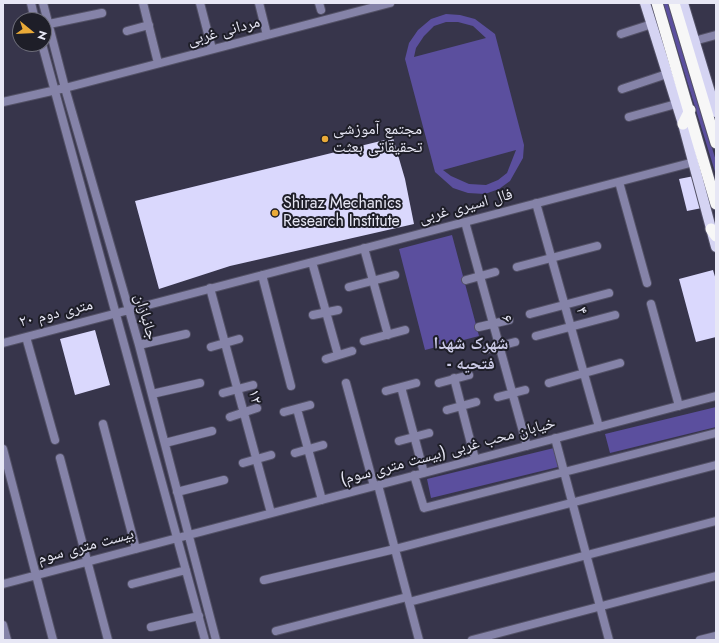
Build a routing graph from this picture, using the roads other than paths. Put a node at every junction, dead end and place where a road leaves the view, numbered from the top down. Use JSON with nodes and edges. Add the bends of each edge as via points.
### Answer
{"nodes":[{"id":1,"x":143,"y":3,"type":"edge"},
{"id":2,"x":200,"y":3,"type":"edge"},
{"id":3,"x":259,"y":3,"type":"edge"},
{"id":4,"x":388,"y":3,"type":"edge"},
{"id":5,"x":645,"y":3,"type":"edge"},
{"id":6,"x":657,"y":3,"type":"edge"},
{"id":7,"x":674,"y":3,"type":"edge"},
{"id":8,"x":683,"y":3,"type":"edge"},
{"id":9,"x":102,"y":13,"type":"dead end"},
{"id":10,"x":52,"y":23,"type":"edge"},
{"id":11,"x":652,"y":24,"type":"junction"},
{"id":12,"x":149,"y":25,"type":"junction"},
{"id":13,"x":127,"y":31,"type":"dead end"},
{"id":14,"x":621,"y":34,"type":"dead end"},
{"id":15,"x":267,"y":35,"type":"junction"},
{"id":16,"x":716,"y":35,"type":"edge"},
{"id":17,"x":52,"y":36,"type":"edge"},
{"id":18,"x":694,"y":41,"type":"junction"},
{"id":19,"x":212,"y":50,"type":"junction"},
{"id":20,"x":44,"y":52,"type":"edge"},
{"id":21,"x":158,"y":63,"type":"junction"},
{"id":22,"x":667,"y":74,"type":"junction"},
{"id":23,"x":699,"y":84,"type":"junction"},
{"id":24,"x":65,"y":88,"type":"junction"},
{"id":25,"x":53,"y":89,"type":"junction"},
{"id":26,"x":622,"y":89,"type":"dead end"},
{"id":27,"x":676,"y":101,"type":"junction"},
{"id":28,"x":3,"y":102,"type":"edge"},
{"id":29,"x":689,"y":108,"type":"junction"},
{"id":30,"x":716,"y":112,"type":"edge"},
{"id":31,"x":629,"y":117,"type":"dead end"},
{"id":32,"x":684,"y":124,"type":"junction"},
{"id":33,"x":716,"y":143,"type":"edge"},
{"id":34,"x":694,"y":162,"type":"junction"},
{"id":35,"x":619,"y":182,"type":"junction"},
{"id":36,"x":536,"y":203,"type":"junction"},
{"id":37,"x":716,"y":204,"type":"edge"},
{"id":38,"x":465,"y":222,"type":"junction"},
{"id":39,"x":713,"y":233,"type":"edge"},
{"id":40,"x":597,"y":246,"type":"dead end"},
{"id":41,"x":716,"y":247,"type":"edge"},
{"id":42,"x":364,"y":248,"type":"junction"},
{"id":43,"x":552,"y":258,"type":"junction"},
{"id":44,"x":312,"y":262,"type":"junction"},
{"id":45,"x":517,"y":267,"type":"dead end"},
{"id":46,"x":495,"y":272,"type":"dead end"},
{"id":47,"x":262,"y":275,"type":"junction"},
{"id":48,"x":395,"y":275,"type":"dead end"},
{"id":49,"x":480,"y":276,"type":"junction"},
{"id":50,"x":466,"y":280,"type":"dead end"},
{"id":51,"x":373,"y":281,"type":"junction"},
{"id":52,"x":647,"y":283,"type":"dead end"},
{"id":53,"x":349,"y":287,"type":"dead end"},
{"id":54,"x":210,"y":288,"type":"junction"},
{"id":55,"x":610,"y":293,"type":"dead end"},
{"id":56,"x":651,"y":304,"type":"dead end"},
{"id":57,"x":565,"y":305,"type":"junction"},
{"id":58,"x":129,"y":310,"type":"junction"},
{"id":59,"x":338,"y":310,"type":"dead end"},
{"id":60,"x":326,"y":312,"type":"junction"},
{"id":61,"x":117,"y":313,"type":"junction"},
{"id":62,"x":530,"y":314,"type":"dead end"},
{"id":63,"x":313,"y":315,"type":"dead end"},
{"id":64,"x":615,"y":315,"type":"dead end"},
{"id":65,"x":509,"y":320,"type":"dead end"},
{"id":66,"x":493,"y":324,"type":"junction"},
{"id":67,"x":571,"y":326,"type":"junction"},
{"id":68,"x":479,"y":327,"type":"dead end"},
{"id":69,"x":405,"y":330,"type":"dead end"},
{"id":70,"x":186,"y":334,"type":"dead end"},
{"id":71,"x":388,"y":335,"type":"junction"},
{"id":72,"x":536,"y":336,"type":"dead end"},
{"id":73,"x":26,"y":337,"type":"junction"},
{"id":74,"x":239,"y":339,"type":"dead end"},
{"id":75,"x":364,"y":341,"type":"dead end"},
{"id":76,"x":514,"y":342,"type":"dead end"},
{"id":77,"x":3,"y":343,"type":"edge"},
{"id":78,"x":225,"y":343,"type":"junction"},
{"id":79,"x":139,"y":345,"type":"junction"},
{"id":80,"x":499,"y":346,"type":"junction"},
{"id":81,"x":211,"y":347,"type":"dead end"},
{"id":82,"x":485,"y":350,"type":"dead end"},
{"id":83,"x":352,"y":351,"type":"dead end"},
{"id":84,"x":338,"y":355,"type":"junction"},
{"id":85,"x":326,"y":359,"type":"dead end"},
{"id":86,"x":620,"y":363,"type":"dead end"},
{"id":87,"x":584,"y":373,"type":"junction"},
{"id":88,"x":469,"y":375,"type":"dead end"},
{"id":89,"x":454,"y":378,"type":"junction"},
{"id":90,"x":200,"y":383,"type":"dead end"},
{"id":91,"x":346,"y":383,"type":"dead end"},
{"id":92,"x":416,"y":383,"type":"dead end"},
{"id":93,"x":439,"y":383,"type":"dead end"},
{"id":94,"x":549,"y":383,"type":"dead end"},
{"id":95,"x":253,"y":385,"type":"dead end"},
{"id":96,"x":292,"y":386,"type":"dead end"},
{"id":97,"x":401,"y":387,"type":"junction"},
{"id":98,"x":238,"y":389,"type":"junction"},
{"id":99,"x":525,"y":390,"type":"dead end"},
{"id":100,"x":386,"y":391,"type":"dead end"},
{"id":101,"x":223,"y":393,"type":"dead end"},
{"id":102,"x":512,"y":393,"type":"junction"},
{"id":103,"x":152,"y":394,"type":"junction"},
{"id":104,"x":498,"y":396,"type":"dead end"},
{"id":105,"x":716,"y":396,"type":"edge"},
{"id":106,"x":476,"y":402,"type":"dead end"},
{"id":107,"x":310,"y":405,"type":"dead end"},
{"id":108,"x":461,"y":406,"type":"junction"},
{"id":109,"x":679,"y":406,"type":"junction"},
{"id":110,"x":257,"y":408,"type":"dead end"},
{"id":111,"x":297,"y":409,"type":"junction"},
{"id":112,"x":447,"y":410,"type":"dead end"},
{"id":113,"x":244,"y":412,"type":"junction"},
{"id":114,"x":284,"y":412,"type":"dead end"},
{"id":115,"x":230,"y":417,"type":"dead end"},
{"id":116,"x":103,"y":424,"type":"dead end"},
{"id":117,"x":599,"y":427,"type":"junction"},
{"id":118,"x":212,"y":431,"type":"dead end"},
{"id":119,"x":429,"y":433,"type":"dead end"},
{"id":120,"x":716,"y":433,"type":"edge"},
{"id":121,"x":414,"y":437,"type":"junction"},
{"id":122,"x":555,"y":438,"type":"junction"},
{"id":123,"x":55,"y":440,"type":"dead end"},
{"id":124,"x":399,"y":441,"type":"dead end"},
{"id":125,"x":165,"y":443,"type":"junction"},
{"id":126,"x":323,"y":445,"type":"dead end"},
{"id":127,"x":526,"y":446,"type":"junction"},
{"id":128,"x":3,"y":449,"type":"edge"},
{"id":129,"x":308,"y":449,"type":"junction"},
{"id":130,"x":295,"y":453,"type":"dead end"},
{"id":131,"x":271,"y":455,"type":"dead end"},
{"id":132,"x":60,"y":458,"type":"dead end"},
{"id":133,"x":256,"y":459,"type":"junction"},
{"id":134,"x":475,"y":460,"type":"junction"},
{"id":135,"x":243,"y":463,"type":"dead end"},
{"id":136,"x":716,"y":465,"type":"edge"},
{"id":137,"x":564,"y":471,"type":"junction"},
{"id":138,"x":424,"y":473,"type":"junction"},
{"id":139,"x":414,"y":475,"type":"junction"},
{"id":140,"x":224,"y":480,"type":"dead end"},
{"id":141,"x":376,"y":485,"type":"junction"},
{"id":142,"x":178,"y":492,"type":"junction"},
{"id":143,"x":322,"y":500,"type":"junction"},
{"id":144,"x":572,"y":503,"type":"junction"},
{"id":145,"x":271,"y":513,"type":"junction"},
{"id":146,"x":716,"y":520,"type":"edge"},
{"id":147,"x":188,"y":534,"type":"junction"},
{"id":148,"x":177,"y":538,"type":"junction"},
{"id":149,"x":136,"y":549,"type":"junction"},
{"id":150,"x":395,"y":549,"type":"junction"},
{"id":151,"x":586,"y":555,"type":"junction"},
{"id":152,"x":87,"y":562,"type":"junction"},
{"id":153,"x":186,"y":570,"type":"junction"},
{"id":154,"x":37,"y":575,"type":"junction"},
{"id":155,"x":716,"y":576,"type":"edge"},
{"id":156,"x":264,"y":580,"type":"dead end"},
{"id":157,"x":3,"y":584,"type":"edge"},
{"id":158,"x":132,"y":584,"type":"dead end"},
{"id":159,"x":408,"y":599,"type":"junction"},
{"id":160,"x":600,"y":608,"type":"junction"},
{"id":161,"x":199,"y":616,"type":"junction"},
{"id":162,"x":3,"y":625,"type":"edge"},
{"id":163,"x":151,"y":627,"type":"dead end"},
{"id":164,"x":276,"y":631,"type":"dead end"},
{"id":165,"x":716,"y":636,"type":"edge"},
{"id":166,"x":7,"y":640,"type":"edge"},
{"id":167,"x":53,"y":640,"type":"edge"},
{"id":168,"x":108,"y":640,"type":"edge"},
{"id":169,"x":205,"y":640,"type":"edge"},
{"id":170,"x":216,"y":640,"type":"edge"},
{"id":171,"x":419,"y":640,"type":"edge"},
{"id":172,"x":472,"y":640,"type":"edge"},
{"id":173,"x":609,"y":640,"type":"edge"},
{"id":174,"x":700,"y":640,"type":"edge"}],
"edges":[{"from":1,"to":12,"type":"street"},
{"from":2,"to":19,"type":"street"},
{"from":3,"to":15,"type":"street"},
{"from":4,"to":15,"type":"street","name":"مردانی غربی"},
{"from":5,"to":11,"type":"main road"},
{"from":6,"to":29,"type":"highway"},
{"from":7,"to":23,"type":"highway"},
{"from":8,"to":18,"type":"main road"},
{"from":9,"to":10,"type":"street"},
{"from":11,"to":14,"type":"street"},
{"from":11,"to":22,"type":"main road"},
{"from":12,"to":13,"type":"street"},
{"from":12,"to":21,"type":"street"},
{"from":15,"to":19,"type":"street","name":"مردانی غربی"},
{"from":16,"to":18,"type":"street"},
{"from":17,"to":24,"type":"street","name":"جانبازان"},
{"from":18,"to":30,"type":"main road"},
{"from":19,"to":21,"type":"street","name":"مردانی غربی"},
{"from":20,"to":25,"type":"street","name":"جانبازان"},
{"from":21,"to":24,"type":"street","name":"مردانی غربی"},
{"from":22,"to":26,"type":"street"},
{"from":22,"to":27,"type":"main road"},
{"from":23,"to":30,"type":"highway"},
{"from":23,"to":33,"type":"highway"},
{"from":24,"to":25,"type":"street","name":"مردانی غربی"},
{"from":24,"to":58,"type":"street","name":"جانبازان"},
{"from":25,"to":28,"type":"street","name":"مردانی غربی"},
{"from":25,"to":61,"type":"street","name":"جانبازان"},
{"from":27,"to":29,"type":"highway"},
{"from":27,"to":31,"type":"street"},
{"from":27,"to":32,"type":"main road"},
{"from":29,"to":32,"type":"highway"},
{"from":29,"to":37,"type":"highway"},
{"from":32,"to":34,"type":"main road"},
{"from":34,"to":35,"type":"street","name":"فال اسیری غربی"},
{"from":34,"to":39,"type":"main road"},
{"from":35,"to":36,"type":"street","name":"فال اسیری غربی"},
{"from":35,"to":52,"type":"street"},
{"from":36,"to":38,"type":"street","name":"فال اسیری غربی"},
{"from":36,"to":43,"type":"street","name":"۴"},
{"from":38,"to":42,"type":"street","name":"فال اسیری غربی"},
{"from":38,"to":49,"type":"street","name":"۶"},
{"from":39,"to":41,"type":"main road"},
{"from":40,"to":43,"type":"street"},
{"from":42,"to":44,"type":"street","name":"فال اسیری غربی"},
{"from":42,"to":51,"type":"street"},
{"from":43,"to":45,"type":"street"},
{"from":43,"to":57,"type":"street","name":"۴"},
{"from":44,"to":47,"type":"street","name":"فال اسیری غربی"},
{"from":44,"to":60,"type":"street"},
{"from":46,"to":49,"type":"street"},
{"from":47,"to":54,"type":"street","name":"فال اسیری غربی"},
{"from":47,"to":96,"type":"street"},
{"from":48,"to":51,"type":"street"},
{"from":49,"to":50,"type":"street"},
{"from":49,"to":66,"type":"street","name":"۶"},
{"from":51,"to":53,"type":"street"},
{"from":51,"to":71,"type":"street"},
{"from":54,"to":58,"type":"street","name":"فال اسیری غربی"},
{"from":54,"to":78,"type":"street","name":"۱۲"},
{"from":55,"to":57,"type":"street"},
{"from":56,"to":109,"type":"street"},
{"from":57,"to":62,"type":"street"},
{"from":57,"to":67,"type":"street","name":"۴"},
{"from":58,"to":61,"type":"street","name":"۲۰ متری دوم"},
{"from":58,"to":79,"type":"street","name":"جانبازان"},
{"from":59,"to":60,"type":"street"},
{"from":60,"to":63,"type":"street"},
{"from":60,"to":84,"type":"street"},
{"from":61,"to":73,"type":"street","name":"۲۰ متری دوم"},
{"from":61,"to":148,"type":"street","name":"جانبازان"},
{"from":64,"to":67,"type":"street"},
{"from":65,"to":66,"type":"street"},
{"from":66,"to":68,"type":"street"},
{"from":66,"to":80,"type":"street","name":"۶"},
{"from":67,"to":72,"type":"street"},
{"from":67,"to":87,"type":"street","name":"۴"},
{"from":69,"to":71,"type":"street"},
{"from":70,"to":79,"type":"street"},
{"from":71,"to":75,"type":"street"},
{"from":73,"to":77,"type":"street","name":"۲۰ متری دوم"},
{"from":73,"to":123,"type":"street"},
{"from":74,"to":78,"type":"street"},
{"from":76,"to":80,"type":"street"},
{"from":78,"to":81,"type":"street"},
{"from":78,"to":98,"type":"street","name":"۱۲"},
{"from":79,"to":103,"type":"street","name":"جانبازان"},
{"from":80,"to":82,"type":"street"},
{"from":80,"to":102,"type":"street","name":"۶"},
{"from":83,"to":84,"type":"street"},
{"from":84,"to":85,"type":"street"},
{"from":86,"to":87,"type":"street"},
{"from":87,"to":94,"type":"street"},
{"from":87,"to":117,"type":"street","name":"۴"},
{"from":88,"to":89,"type":"street"},
{"from":89,"to":93,"type":"street"},
{"from":89,"to":108,"type":"street"},
{"from":90,"to":103,"type":"street"},
{"from":91,"to":141,"type":"street"},
{"from":92,"to":97,"type":"street"},
{"from":95,"to":98,"type":"street"},
{"from":97,"to":100,"type":"street"},
{"from":97,"to":121,"type":"street"},
{"from":98,"to":101,"type":"street"},
{"from":98,"to":113,"type":"street","name":"۱۲"},
{"from":99,"to":102,"type":"street"},
{"from":102,"to":104,"type":"street"},
{"from":102,"to":127,"type":"street","name":"۶"},
{"from":103,"to":125,"type":"street","name":"جانبازان"},
{"from":105,"to":109,"type":"street","name":"خیابان محب غربی (بیست متری سوم)"},
{"from":106,"to":108,"type":"street"},
{"from":107,"to":111,"type":"street"},
{"from":108,"to":112,"type":"street"},
{"from":108,"to":134,"type":"street"},
{"from":109,"to":117,"type":"street","name":"خیابان محب غربی (بیست متری سوم)"},
{"from":110,"to":113,"type":"street"},
{"from":111,"to":114,"type":"street"},
{"from":111,"to":129,"type":"street"},
{"from":113,"to":115,"type":"street"},
{"from":113,"to":133,"type":"street","name":"۱۲"},
{"from":116,"to":149,"type":"street"},
{"from":117,"to":122,"type":"street","name":"خیابان محب غربی (بیست متری سوم)"},
{"from":118,"to":125,"type":"street"},
{"from":119,"to":121,"type":"street"},
{"from":120,"to":137,"type":"street"},
{"from":121,"to":124,"type":"street"},
{"from":121,"to":138,"type":"street"},
{"from":122,"to":127,"type":"street","name":"خیابان محب غربی (بیست متری سوم)"},
{"from":122,"to":137,"type":"street"},
{"from":125,"to":142,"type":"street","name":"جانبازان"},
{"from":126,"to":129,"type":"street"},
{"from":127,"to":134,"type":"street","name":"خیابان محب غربی (بیست متری سوم)"},
{"from":128,"to":154,"type":"street"},
{"from":129,"to":130,"type":"street"},
{"from":129,"to":143,"type":"street"},
{"from":131,"to":133,"type":"street"},
{"from":132,"to":152,"type":"street"},
{"from":133,"to":135,"type":"street"},
{"from":133,"to":145,"type":"street","name":"۱۲"},
{"from":134,"to":138,"type":"street","name":"خیابان محب غربی (بیست متری سوم)"},
{"from":136,"to":144,"type":"street"},
{"from":137,"to":139,"type":"street","via":[[424,508]]},
{"from":137,"to":144,"type":"street"},
{"from":138,"to":139,"type":"street","name":"خیابان محب غربی (بیست متری سوم)"},
{"from":139,"to":141,"type":"street","name":"خیابان محب غربی (بیست متری سوم)"},
{"from":140,"to":142,"type":"street"},
{"from":141,"to":143,"type":"street","name":"خیابان محب غربی (بیست متری سوم)"},
{"from":141,"to":150,"type":"street"},
{"from":142,"to":147,"type":"street","name":"جانبازان"},
{"from":143,"to":145,"type":"street","name":"خیابان محب غربی (بیست متری سوم)"},
{"from":144,"to":150,"type":"street"},
{"from":144,"to":151,"type":"street"},
{"from":145,"to":147,"type":"street","name":"خیابان محب غربی (بیست متری سوم)"},
{"from":146,"to":151,"type":"street"},
{"from":147,"to":148,"type":"street","name":"بیست متری سوم"},
{"from":147,"to":170,"type":"street","name":"جانبازان"},
{"from":148,"to":149,"type":"street","name":"بیست متری سوم"},
{"from":148,"to":153,"type":"street","name":"جانبازان"},
{"from":149,"to":152,"type":"street","name":"بیست متری سوم"},
{"from":150,"to":156,"type":"street"},
{"from":150,"to":159,"type":"street"},
{"from":151,"to":159,"type":"street"},
{"from":151,"to":160,"type":"street"},
{"from":152,"to":154,"type":"street","name":"بیست متری سوم"},
{"from":152,"to":168,"type":"street"},
{"from":153,"to":158,"type":"street"},
{"from":153,"to":161,"type":"street","name":"جانبازان"},
{"from":154,"to":157,"type":"street","name":"بیست متری سوم"},
{"from":154,"to":167,"type":"street"},
{"from":155,"to":160,"type":"street"},
{"from":159,"to":164,"type":"street"},
{"from":159,"to":171,"type":"street"},
{"from":160,"to":172,"type":"street"},
{"from":160,"to":173,"type":"street"},
{"from":161,"to":163,"type":"street"},
{"from":161,"to":169,"type":"street","name":"جانبازان"},
{"from":162,"to":166,"type":"street"},
{"from":165,"to":174,"type":"street"}]}
